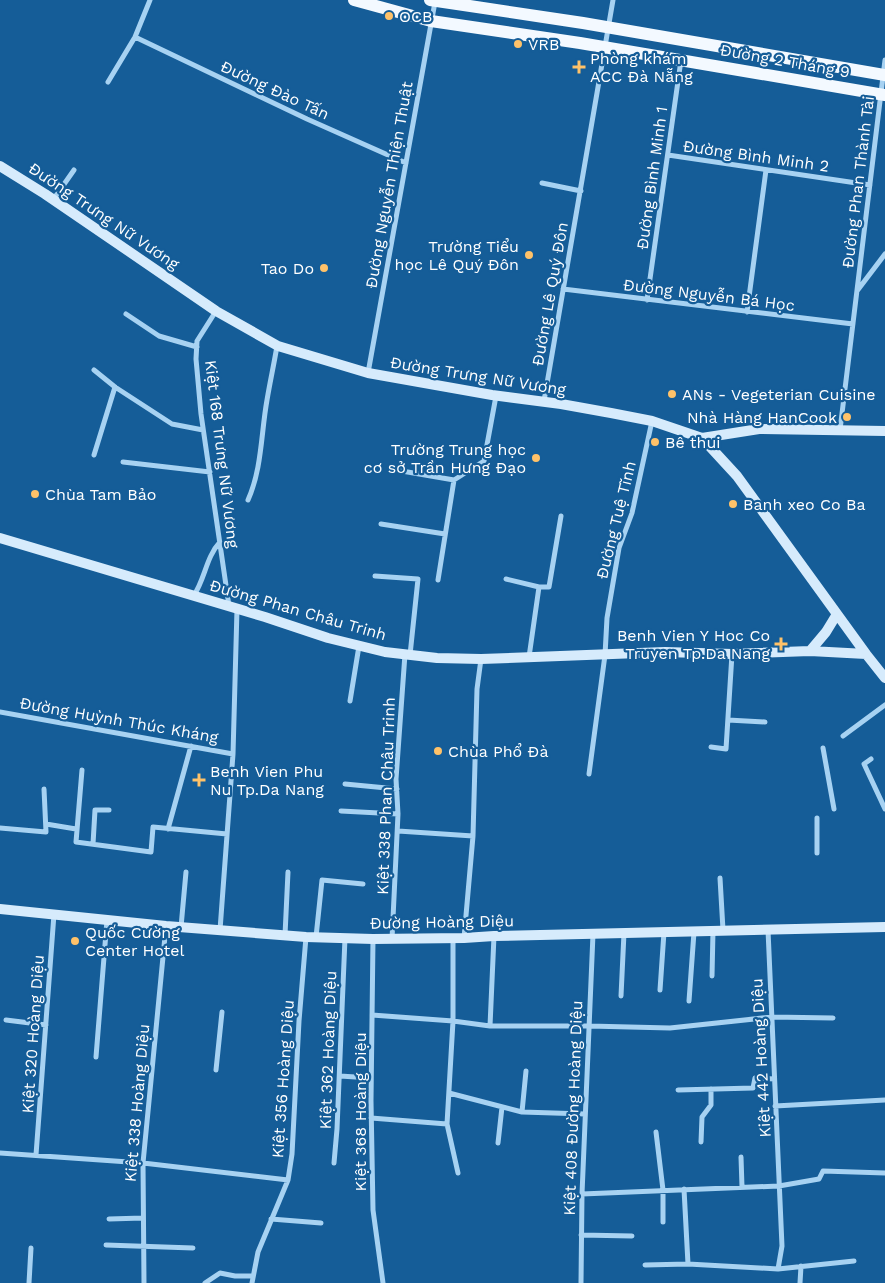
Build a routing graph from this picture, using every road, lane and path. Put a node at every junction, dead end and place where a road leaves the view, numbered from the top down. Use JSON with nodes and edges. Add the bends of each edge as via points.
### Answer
{"nodes":[{"id":1,"x":150,"y":0,"type":"edge"},
{"id":2,"x":354,"y":0,"type":"edge"},
{"id":3,"x":613,"y":0,"type":"edge"},
{"id":4,"x":433,"y":1,"type":"edge"},
{"id":5,"x":431,"y":21,"type":"junction"},
{"id":6,"x":609,"y":27,"type":"junction"},
{"id":7,"x":135,"y":37,"type":"junction"},
{"id":8,"x":606,"y":47,"type":"junction"},
{"id":9,"x":681,"y":60,"type":"junction"},
{"id":10,"x":885,"y":60,"type":"edge"},
{"id":11,"x":884,"y":75,"type":"edge"},
{"id":12,"x":108,"y":82,"type":"dead end"},
{"id":13,"x":883,"y":95,"type":"edge"},
{"id":14,"x":668,"y":155,"type":"junction"},
{"id":15,"x":406,"y":163,"type":"junction"},
{"id":16,"x":0,"y":166,"type":"edge"},
{"id":17,"x":74,"y":170,"type":"dead end"},
{"id":18,"x":766,"y":170,"type":"junction"},
{"id":19,"x":542,"y":183,"type":"dead end"},
{"id":20,"x":870,"y":185,"type":"junction"},
{"id":21,"x":581,"y":191,"type":"junction"},
{"id":22,"x":53,"y":200,"type":"junction"},
{"id":23,"x":885,"y":254,"type":"edge"},
{"id":24,"x":564,"y":289,"type":"junction"},
{"id":25,"x":857,"y":292,"type":"junction"},
{"id":26,"x":647,"y":300,"type":"junction"},
{"id":27,"x":216,"y":311,"type":"junction"},
{"id":28,"x":747,"y":312,"type":"junction"},
{"id":29,"x":126,"y":314,"type":"dead end"},
{"id":30,"x":852,"y":324,"type":"junction"},
{"id":31,"x":278,"y":346,"type":"junction"},
{"id":32,"x":197,"y":347,"type":"junction"},
{"id":33,"x":94,"y":370,"type":"dead end"},
{"id":34,"x":368,"y":373,"type":"junction"},
{"id":35,"x":115,"y":387,"type":"junction"},
{"id":36,"x":496,"y":395,"type":"junction"},
{"id":37,"x":544,"y":401,"type":"junction"},
{"id":38,"x":652,"y":421,"type":"junction"},
{"id":39,"x":203,"y":430,"type":"junction"},
{"id":40,"x":840,"y":430,"type":"junction"},
{"id":41,"x":885,"y":430,"type":"edge"},
{"id":42,"x":702,"y":438,"type":"junction"},
{"id":43,"x":94,"y":455,"type":"dead end"},
{"id":44,"x":123,"y":462,"type":"dead end"},
{"id":45,"x":396,"y":470,"type":"dead end"},
{"id":46,"x":210,"y":472,"type":"junction"},
{"id":47,"x":454,"y":480,"type":"junction"},
{"id":48,"x":248,"y":500,"type":"dead end"},
{"id":49,"x":561,"y":516,"type":"dead end"},
{"id":50,"x":380,"y":524,"type":"dead end"},
{"id":51,"x":445,"y":534,"type":"junction"},
{"id":52,"x":0,"y":540,"type":"edge"},
{"id":53,"x":220,"y":542,"type":"junction"},
{"id":54,"x":375,"y":576,"type":"dead end"},
{"id":55,"x":506,"y":579,"type":"dead end"},
{"id":56,"x":438,"y":580,"type":"dead end"},
{"id":57,"x":539,"y":586,"type":"junction"},
{"id":58,"x":193,"y":596,"type":"junction"},
{"id":59,"x":233,"y":608,"type":"junction"},
{"id":60,"x":837,"y":614,"type":"junction"},
{"id":61,"x":359,"y":646,"type":"junction"},
{"id":62,"x":810,"y":651,"type":"junction"},
{"id":63,"x":407,"y":654,"type":"junction"},
{"id":64,"x":732,"y":654,"type":"junction"},
{"id":65,"x":866,"y":654,"type":"junction"},
{"id":66,"x":605,"y":655,"type":"junction"},
{"id":67,"x":529,"y":658,"type":"junction"},
{"id":68,"x":481,"y":659,"type":"junction"},
{"id":69,"x":885,"y":678,"type":"edge"},
{"id":70,"x":350,"y":701,"type":"dead end"},
{"id":71,"x":885,"y":705,"type":"edge"},
{"id":72,"x":0,"y":712,"type":"edge"},
{"id":73,"x":728,"y":720,"type":"junction"},
{"id":74,"x":765,"y":722,"type":"dead end"},
{"id":75,"x":843,"y":736,"type":"dead end"},
{"id":76,"x":191,"y":746,"type":"junction"},
{"id":77,"x":711,"y":747,"type":"dead end"},
{"id":78,"x":823,"y":748,"type":"dead end"},
{"id":79,"x":233,"y":754,"type":"junction"},
{"id":80,"x":871,"y":760,"type":"dead end"},
{"id":81,"x":82,"y":770,"type":"dead end"},
{"id":82,"x":589,"y":774,"type":"dead end"},
{"id":83,"x":345,"y":784,"type":"dead end"},
{"id":84,"x":44,"y":788,"type":"dead end"},
{"id":85,"x":397,"y":789,"type":"junction"},
{"id":86,"x":834,"y":809,"type":"dead end"},
{"id":87,"x":885,"y":809,"type":"edge"},
{"id":88,"x":109,"y":810,"type":"dead end"},
{"id":89,"x":341,"y":811,"type":"dead end"},
{"id":90,"x":398,"y":814,"type":"junction"},
{"id":91,"x":817,"y":818,"type":"dead end"},
{"id":92,"x":46,"y":824,"type":"junction"},
{"id":93,"x":0,"y":828,"type":"edge"},
{"id":94,"x":168,"y":828,"type":"junction"},
{"id":95,"x":76,"y":829,"type":"junction"},
{"id":96,"x":398,"y":831,"type":"junction"},
{"id":97,"x":227,"y":834,"type":"junction"},
{"id":98,"x":473,"y":836,"type":"junction"},
{"id":99,"x":93,"y":844,"type":"junction"},
{"id":100,"x":817,"y":853,"type":"dead end"},
{"id":101,"x":186,"y":872,"type":"dead end"},
{"id":102,"x":288,"y":872,"type":"dead end"},
{"id":103,"x":720,"y":878,"type":"dead end"},
{"id":104,"x":363,"y":884,"type":"dead end"},
{"id":105,"x":0,"y":909,"type":"edge"},
{"id":106,"x":54,"y":914,"type":"junction"},
{"id":107,"x":107,"y":920,"type":"junction"},
{"id":108,"x":166,"y":926,"type":"junction"},
{"id":109,"x":885,"y":926,"type":"edge"},
{"id":110,"x":181,"y":927,"type":"junction"},
{"id":111,"x":220,"y":930,"type":"junction"},
{"id":112,"x":718,"y":930,"type":"junction"},
{"id":113,"x":768,"y":930,"type":"junction"},
{"id":114,"x":694,"y":931,"type":"junction"},
{"id":115,"x":664,"y":932,"type":"junction"},
{"id":116,"x":624,"y":933,"type":"junction"},
{"id":117,"x":593,"y":934,"type":"junction"},
{"id":118,"x":285,"y":935,"type":"junction"},
{"id":119,"x":494,"y":936,"type":"junction"},
{"id":120,"x":311,"y":937,"type":"junction"},
{"id":121,"x":345,"y":938,"type":"junction"},
{"id":122,"x":453,"y":938,"type":"junction"},
{"id":123,"x":464,"y":938,"type":"junction"},
{"id":124,"x":373,"y":939,"type":"junction"},
{"id":125,"x":392,"y":939,"type":"junction"},
{"id":126,"x":712,"y":976,"type":"dead end"},
{"id":127,"x":660,"y":990,"type":"dead end"},
{"id":128,"x":621,"y":996,"type":"dead end"},
{"id":129,"x":690,"y":1001,"type":"dead end"},
{"id":130,"x":222,"y":1012,"type":"dead end"},
{"id":131,"x":372,"y":1015,"type":"junction"},
{"id":132,"x":772,"y":1017,"type":"junction"},
{"id":133,"x":833,"y":1018,"type":"dead end"},
{"id":134,"x":6,"y":1020,"type":"dead end"},
{"id":135,"x":452,"y":1021,"type":"junction"},
{"id":136,"x":46,"y":1025,"type":"junction"},
{"id":137,"x":490,"y":1026,"type":"junction"},
{"id":138,"x":589,"y":1026,"type":"junction"},
{"id":139,"x":96,"y":1058,"type":"dead end"},
{"id":140,"x":216,"y":1070,"type":"dead end"},
{"id":141,"x":526,"y":1071,"type":"dead end"},
{"id":142,"x":340,"y":1076,"type":"junction"},
{"id":143,"x":371,"y":1078,"type":"junction"},
{"id":144,"x":774,"y":1079,"type":"junction"},
{"id":145,"x":711,"y":1089,"type":"junction"},
{"id":146,"x":678,"y":1090,"type":"dead end"},
{"id":147,"x":449,"y":1093,"type":"junction"},
{"id":148,"x":885,"y":1100,"type":"edge"},
{"id":149,"x":775,"y":1106,"type":"junction"},
{"id":150,"x":502,"y":1107,"type":"junction"},
{"id":151,"x":522,"y":1112,"type":"junction"},
{"id":152,"x":585,"y":1114,"type":"junction"},
{"id":153,"x":371,"y":1118,"type":"junction"},
{"id":154,"x":447,"y":1124,"type":"junction"},
{"id":155,"x":656,"y":1132,"type":"dead end"},
{"id":156,"x":702,"y":1142,"type":"dead end"},
{"id":157,"x":498,"y":1143,"type":"dead end"},
{"id":158,"x":0,"y":1153,"type":"edge"},
{"id":159,"x":36,"y":1155,"type":"junction"},
{"id":160,"x":741,"y":1157,"type":"dead end"},
{"id":161,"x":143,"y":1163,"type":"junction"},
{"id":162,"x":334,"y":1163,"type":"dead end"},
{"id":163,"x":458,"y":1173,"type":"dead end"},
{"id":164,"x":885,"y":1173,"type":"edge"},
{"id":165,"x":288,"y":1180,"type":"junction"},
{"id":166,"x":779,"y":1186,"type":"junction"},
{"id":167,"x":742,"y":1187,"type":"junction"},
{"id":168,"x":663,"y":1190,"type":"junction"},
{"id":169,"x":684,"y":1190,"type":"junction"},
{"id":170,"x":582,"y":1194,"type":"junction"},
{"id":171,"x":143,"y":1218,"type":"junction"},
{"id":172,"x":109,"y":1219,"type":"dead end"},
{"id":173,"x":271,"y":1220,"type":"junction"},
{"id":174,"x":663,"y":1222,"type":"dead end"},
{"id":175,"x":321,"y":1223,"type":"dead end"},
{"id":176,"x":581,"y":1235,"type":"junction"},
{"id":177,"x":632,"y":1236,"type":"dead end"},
{"id":178,"x":106,"y":1245,"type":"dead end"},
{"id":179,"x":144,"y":1246,"type":"junction"},
{"id":180,"x":31,"y":1248,"type":"dead end"},
{"id":181,"x":193,"y":1248,"type":"dead end"},
{"id":182,"x":854,"y":1261,"type":"dead end"},
{"id":183,"x":688,"y":1264,"type":"junction"},
{"id":184,"x":645,"y":1265,"type":"dead end"},
{"id":185,"x":801,"y":1266,"type":"junction"},
{"id":186,"x":778,"y":1269,"type":"junction"},
{"id":187,"x":253,"y":1276,"type":"junction"},
{"id":188,"x":29,"y":1283,"type":"edge"},
{"id":189,"x":144,"y":1283,"type":"edge"},
{"id":190,"x":205,"y":1283,"type":"edge"},
{"id":191,"x":252,"y":1283,"type":"edge"},
{"id":192,"x":383,"y":1283,"type":"edge"},
{"id":193,"x":580,"y":1283,"type":"edge"},
{"id":194,"x":800,"y":1283,"type":"edge"}],
"edges":[{"from":1,"to":7,"type":"street"},
{"from":2,"to":5,"type":"main road","name":"Đường 2 Tháng 9"},
{"from":3,"to":6,"type":"street","name":"Đường Lê Quý Đôn"},
{"from":4,"to":5,"type":"street","name":"Đường Nguyễn Thiện Thuật"},
{"from":4,"to":6,"type":"main road","name":"Đường 2 Tháng 9"},
{"from":5,"to":8,"type":"main road","name":"Đường 2 Tháng 9"},
{"from":5,"to":15,"type":"street","name":"Đường Nguyễn Thiện Thuật"},
{"from":6,"to":8,"type":"street","name":"Đường Lê Quý Đôn"},
{"from":6,"to":11,"type":"main road","name":"Đường 2 Tháng 9"},
{"from":7,"to":12,"type":"street"},
{"from":7,"to":15,"type":"street","name":"Đường Đào Tấn"},
{"from":8,"to":9,"type":"main road","name":"Đường 2 Tháng 9"},
{"from":8,"to":21,"type":"street","name":"Đường Lê Quý Đôn"},
{"from":9,"to":13,"type":"main road","name":"Đường 2 Tháng 9"},
{"from":9,"to":14,"type":"street","name":"Đường Bình Minh 1"},
{"from":10,"to":11,"type":"street","name":"Đường Phan Thành Tài"},
{"from":11,"to":13,"type":"street","name":"Đường Phan Thành Tài"},
{"from":13,"to":20,"type":"street","name":"Đường Phan Thành Tài"},
{"from":14,"to":18,"type":"street","name":"Đường Bình Minh 2"},
{"from":14,"to":26,"type":"street","name":"Đường Bình Minh 1"},
{"from":15,"to":34,"type":"street","name":"Đường Nguyễn Thiện Thuật"},
{"from":16,"to":22,"type":"main road","name":"Đường Trưng Nữ Vương"},
{"from":17,"to":22,"type":"street"},
{"from":18,"to":20,"type":"street","name":"Đường Bình Minh 2"},
{"from":18,"to":28,"type":"street"},
{"from":19,"to":21,"type":"street"},
{"from":20,"to":25,"type":"street","name":"Đường Phan Thành Tài"},
{"from":21,"to":24,"type":"street","name":"Đường Lê Quý Đôn"},
{"from":22,"to":27,"type":"main road","name":"Đường Trưng Nữ Vương"},
{"from":23,"to":25,"type":"street","name":"Đường Phan Thành Tài"},
{"from":24,"to":26,"type":"street","name":"Đường Nguyễn Bá Học"},
{"from":24,"to":37,"type":"street","name":"Đường Lê Quý Đôn"},
{"from":25,"to":30,"type":"street","name":"Đường Phan Thành Tài"},
{"from":26,"to":28,"type":"street","name":"Đường Nguyễn Bá Học"},
{"from":27,"to":31,"type":"main road","name":"Đường Trưng Nữ Vương"},
{"from":27,"to":32,"type":"street","name":"Kiệt 168 Trưng Nữ Vương","via":[[197,341]]},
{"from":28,"to":30,"type":"street","name":"Đường Nguyễn Bá Học"},
{"from":29,"to":32,"type":"street","via":[[159,336]]},
{"from":30,"to":40,"type":"street","name":"Đường Phan Thành Tài"},
{"from":31,"to":34,"type":"main road","name":"Đường Trưng Nữ Vương"},
{"from":31,"to":48,"type":"street","via":[[258,464]]},
{"from":32,"to":39,"type":"street","name":"Kiệt 168 Trưng Nữ Vương"},
{"from":33,"to":35,"type":"street"},
{"from":34,"to":36,"type":"main road","name":"Đường Trưng Nữ Vương"},
{"from":35,"to":39,"type":"street","via":[[172,424]]},
{"from":35,"to":43,"type":"street"},
{"from":36,"to":37,"type":"main road","name":"Đường Trưng Nữ Vương"},
{"from":36,"to":47,"type":"street","via":[[484,461]]},
{"from":37,"to":38,"type":"main road","name":"Đường Trưng Nữ Vương"},
{"from":38,"to":42,"type":"main road","name":"Đường Trưng Nữ Vương"},
{"from":38,"to":66,"type":"street","name":"Đường Tuệ Tĩnh","via":[[632,513],[619,548],[607,618]]},
{"from":39,"to":46,"type":"street","name":"Kiệt 168 Trưng Nữ Vương"},
{"from":40,"to":41,"type":"main road"},
{"from":40,"to":42,"type":"main road","via":[[759,429]]},
{"from":42,"to":60,"type":"main road","name":"Đường Trưng Nữ Vương","via":[[731,468]]},
{"from":44,"to":46,"type":"street"},
{"from":45,"to":47,"type":"street"},
{"from":46,"to":53,"type":"street","name":"Kiệt 168 Trưng Nữ Vương"},
{"from":47,"to":51,"type":"street"},
{"from":49,"to":57,"type":"street","via":[[549,587]]},
{"from":50,"to":51,"type":"street"},
{"from":51,"to":56,"type":"street"},
{"from":52,"to":58,"type":"main road","name":"Đường Phan Châu Trinh"},
{"from":53,"to":58,"type":"street","via":[[212,552]]},
{"from":53,"to":59,"type":"street","name":"Kiệt 168 Trưng Nữ Vương"},
{"from":54,"to":63,"type":"street","name":"Kiệt 338 Phan Châu Trinh","via":[[418,579]]},
{"from":55,"to":57,"type":"street"},
{"from":57,"to":67,"type":"street"},
{"from":58,"to":59,"type":"main road","name":"Đường Phan Châu Trinh"},
{"from":59,"to":61,"type":"main road","name":"Đường Phan Châu Trinh"},
{"from":59,"to":79,"type":"street","name":"Kiệt 168 Trưng Nữ Vương"},
{"from":60,"to":62,"type":"main road"},
{"from":60,"to":65,"type":"main road","name":"Đường Trưng Nữ Vương"},
{"from":61,"to":63,"type":"main road","name":"Đường Phan Châu Trinh"},
{"from":61,"to":70,"type":"street"},
{"from":62,"to":64,"type":"main road","name":"Đường Phan Châu Trinh"},
{"from":62,"to":65,"type":"main road","name":"Đường Phan Châu Trinh"},
{"from":63,"to":68,"type":"main road","name":"Đường Phan Châu Trinh"},
{"from":63,"to":85,"type":"street","name":"Kiệt 338 Phan Châu Trinh"},
{"from":64,"to":66,"type":"main road","name":"Đường Phan Châu Trinh","via":[[665,652]]},
{"from":64,"to":73,"type":"street"},
{"from":65,"to":69,"type":"main road","name":"Đường Trưng Nữ Vương"},
{"from":66,"to":67,"type":"main road","name":"Đường Phan Châu Trinh"},
{"from":66,"to":82,"type":"street","name":"Đường Tuệ Tĩnh"},
{"from":67,"to":68,"type":"main road","name":"Đường Phan Châu Trinh"},
{"from":68,"to":98,"type":"street","via":[[477,688]]},
{"from":71,"to":75,"type":"street"},
{"from":72,"to":76,"type":"street","name":"Đường Huỳnh Thúc Kháng"},
{"from":73,"to":74,"type":"street"},
{"from":73,"to":77,"type":"street","via":[[726,749]]},
{"from":76,"to":79,"type":"street","name":"Đường Huỳnh Thúc Kháng"},
{"from":76,"to":94,"type":"street"},
{"from":78,"to":86,"type":"street"},
{"from":79,"to":97,"type":"street","name":"Kiệt 168 Trưng Nữ Vương"},
{"from":80,"to":87,"type":"street","via":[[864,764]]},
{"from":81,"to":95,"type":"street"},
{"from":83,"to":85,"type":"street"},
{"from":84,"to":92,"type":"street"},
{"from":85,"to":90,"type":"street","name":"Kiệt 338 Phan Châu Trinh"},
{"from":88,"to":99,"type":"street","via":[[95,810]]},
{"from":89,"to":90,"type":"street"},
{"from":90,"to":96,"type":"street","name":"Kiệt 338 Phan Châu Trinh"},
{"from":91,"to":100,"type":"street"},
{"from":92,"to":93,"type":"street","via":[[46,832]]},
{"from":92,"to":95,"type":"street"},
{"from":94,"to":97,"type":"street"},
{"from":94,"to":99,"type":"street","via":[[153,827],[151,852]]},
{"from":95,"to":99,"type":"street","via":[[76,842]]},
{"from":96,"to":98,"type":"street"},
{"from":96,"to":125,"type":"street","name":"Kiệt 338 Phan Châu Trinh"},
{"from":97,"to":111,"type":"street","name":"Kiệt 168 Trưng Nữ Vương"},
{"from":98,"to":123,"type":"street"},
{"from":101,"to":110,"type":"street"},
{"from":102,"to":118,"type":"street"},
{"from":103,"to":112,"type":"street"},
{"from":104,"to":120,"type":"street","name":"Kiệt 356 Hoàng Diệu","via":[[322,880]]},
{"from":105,"to":106,"type":"main road","name":"Đường Hoàng Diệu"},
{"from":106,"to":107,"type":"main road","name":"Đường Hoàng Diệu"},
{"from":106,"to":136,"type":"street","name":"Kiệt 320 Hoàng Diệu"},
{"from":107,"to":108,"type":"main road","name":"Đường Hoàng Diệu"},
{"from":107,"to":139,"type":"street"},
{"from":108,"to":110,"type":"main road","name":"Đường Hoàng Diệu"},
{"from":108,"to":161,"type":"street","name":"Kiệt 338 Hoàng Diệu"},
{"from":109,"to":113,"type":"main road","name":"Đường Hoàng Diệu"},
{"from":110,"to":111,"type":"main road","name":"Đường Hoàng Diệu"},
{"from":111,"to":118,"type":"main road","name":"Đường Hoàng Diệu"},
{"from":112,"to":113,"type":"main road","name":"Đường Hoàng Diệu"},
{"from":112,"to":114,"type":"main road","name":"Đường Hoàng Diệu"},
{"from":112,"to":126,"type":"street"},
{"from":113,"to":132,"type":"street","name":"Kiệt 442 Hoàng Diệu"},
{"from":114,"to":115,"type":"main road","name":"Đường Hoàng Diệu"},
{"from":114,"to":129,"type":"street"},
{"from":115,"to":116,"type":"main road","name":"Đường Hoàng Diệu"},
{"from":115,"to":127,"type":"street"},
{"from":116,"to":117,"type":"main road","name":"Đường Hoàng Diệu"},
{"from":116,"to":128,"type":"street"},
{"from":117,"to":119,"type":"main road","name":"Đường Hoàng Diệu"},
{"from":117,"to":138,"type":"street","name":"Kiệt 408 Đường Hoàng Diệu"},
{"from":118,"to":120,"type":"main road","name":"Đường Hoàng Diệu"},
{"from":119,"to":123,"type":"main road","name":"Đường Hoàng Diệu"},
{"from":119,"to":137,"type":"street"},
{"from":120,"to":121,"type":"main road","name":"Đường Hoàng Diệu"},
{"from":120,"to":165,"type":"street","name":"Kiệt 356 Hoàng Diệu","via":[[299,1021]]},
{"from":121,"to":124,"type":"main road","name":"Đường Hoàng Diệu"},
{"from":121,"to":142,"type":"street","name":"Kiệt 362 Hoàng Diệu"},
{"from":122,"to":123,"type":"main road","name":"Đường Hoàng Diệu"},
{"from":122,"to":125,"type":"main road","name":"Đường Hoàng Diệu"},
{"from":122,"to":135,"type":"street"},
{"from":124,"to":125,"type":"main road","name":"Đường Hoàng Diệu"},
{"from":124,"to":131,"type":"street","name":"Kiệt 368 Hoàng Diệu"},
{"from":130,"to":140,"type":"street"},
{"from":131,"to":135,"type":"street"},
{"from":131,"to":143,"type":"street","name":"Kiệt 368 Hoàng Diệu"},
{"from":132,"to":133,"type":"street"},
{"from":132,"to":138,"type":"street","via":[[670,1028]]},
{"from":132,"to":144,"type":"street","name":"Kiệt 442 Hoàng Diệu"},
{"from":134,"to":136,"type":"street"},
{"from":135,"to":137,"type":"street"},
{"from":135,"to":147,"type":"street"},
{"from":136,"to":159,"type":"street","name":"Kiệt 320 Hoàng Diệu"},
{"from":137,"to":138,"type":"street"},
{"from":138,"to":152,"type":"street","name":"Kiệt 408 Đường Hoàng Diệu"},
{"from":141,"to":151,"type":"street"},
{"from":142,"to":143,"type":"street"},
{"from":142,"to":162,"type":"street","name":"Kiệt 362 Hoàng Diệu"},
{"from":143,"to":153,"type":"street","name":"Kiệt 368 Hoàng Diệu"},
{"from":144,"to":145,"type":"street","via":[[755,1078],[753,1088]]},
{"from":144,"to":149,"type":"street","name":"Kiệt 442 Hoàng Diệu"},
{"from":145,"to":146,"type":"street"},
{"from":145,"to":156,"type":"street","via":[[712,1106],[702,1117]]},
{"from":147,"to":150,"type":"street"},
{"from":147,"to":154,"type":"street"},
{"from":148,"to":149,"type":"street"},
{"from":149,"to":166,"type":"street","name":"Kiệt 442 Hoàng Diệu"},
{"from":150,"to":151,"type":"street"},
{"from":150,"to":157,"type":"street"},
{"from":151,"to":152,"type":"street"},
{"from":152,"to":170,"type":"street","name":"Kiệt 408 Đường Hoàng Diệu"},
{"from":153,"to":154,"type":"street"},
{"from":153,"to":192,"type":"street","name":"Kiệt 368 Hoàng Diệu","via":[[373,1210]]},
{"from":154,"to":163,"type":"street"},
{"from":155,"to":168,"type":"street"},
{"from":158,"to":159,"type":"street"},
{"from":159,"to":161,"type":"street"},
{"from":160,"to":167,"type":"street"},
{"from":161,"to":165,"type":"street"},
{"from":161,"to":171,"type":"street","name":"Kiệt 338 Hoàng Diệu"},
{"from":164,"to":166,"type":"street","via":[[823,1171],[819,1179]]},
{"from":165,"to":173,"type":"street","name":"Kiệt 356 Hoàng Diệu"},
{"from":166,"to":167,"type":"street"},
{"from":166,"to":186,"type":"street","name":"Kiệt 442 Hoàng Diệu","via":[[782,1246]]},
{"from":167,"to":169,"type":"street"},
{"from":168,"to":169,"type":"street"},
{"from":168,"to":170,"type":"street"},
{"from":168,"to":174,"type":"street"},
{"from":169,"to":183,"type":"street"},
{"from":170,"to":176,"type":"street","name":"Kiệt 408 Đường Hoàng Diệu"},
{"from":171,"to":172,"type":"street"},
{"from":171,"to":179,"type":"street","name":"Kiệt 338 Hoàng Diệu"},
{"from":173,"to":175,"type":"street"},
{"from":173,"to":187,"type":"street","name":"Kiệt 356 Hoàng Diệu","via":[[258,1252]]},
{"from":176,"to":177,"type":"street"},
{"from":176,"to":193,"type":"street","name":"Kiệt 408 Đường Hoàng Diệu"},
{"from":178,"to":179,"type":"street"},
{"from":179,"to":181,"type":"street"},
{"from":179,"to":189,"type":"street","name":"Kiệt 338 Hoàng Diệu"},
{"from":180,"to":188,"type":"street"},
{"from":182,"to":185,"type":"street"},
{"from":183,"to":184,"type":"street"},
{"from":183,"to":186,"type":"street"},
{"from":185,"to":186,"type":"street"},
{"from":185,"to":194,"type":"street"},
{"from":187,"to":190,"type":"street","via":[[220,1273]]},
{"from":187,"to":191,"type":"street","name":"Kiệt 356 Hoàng Diệu"}]}
